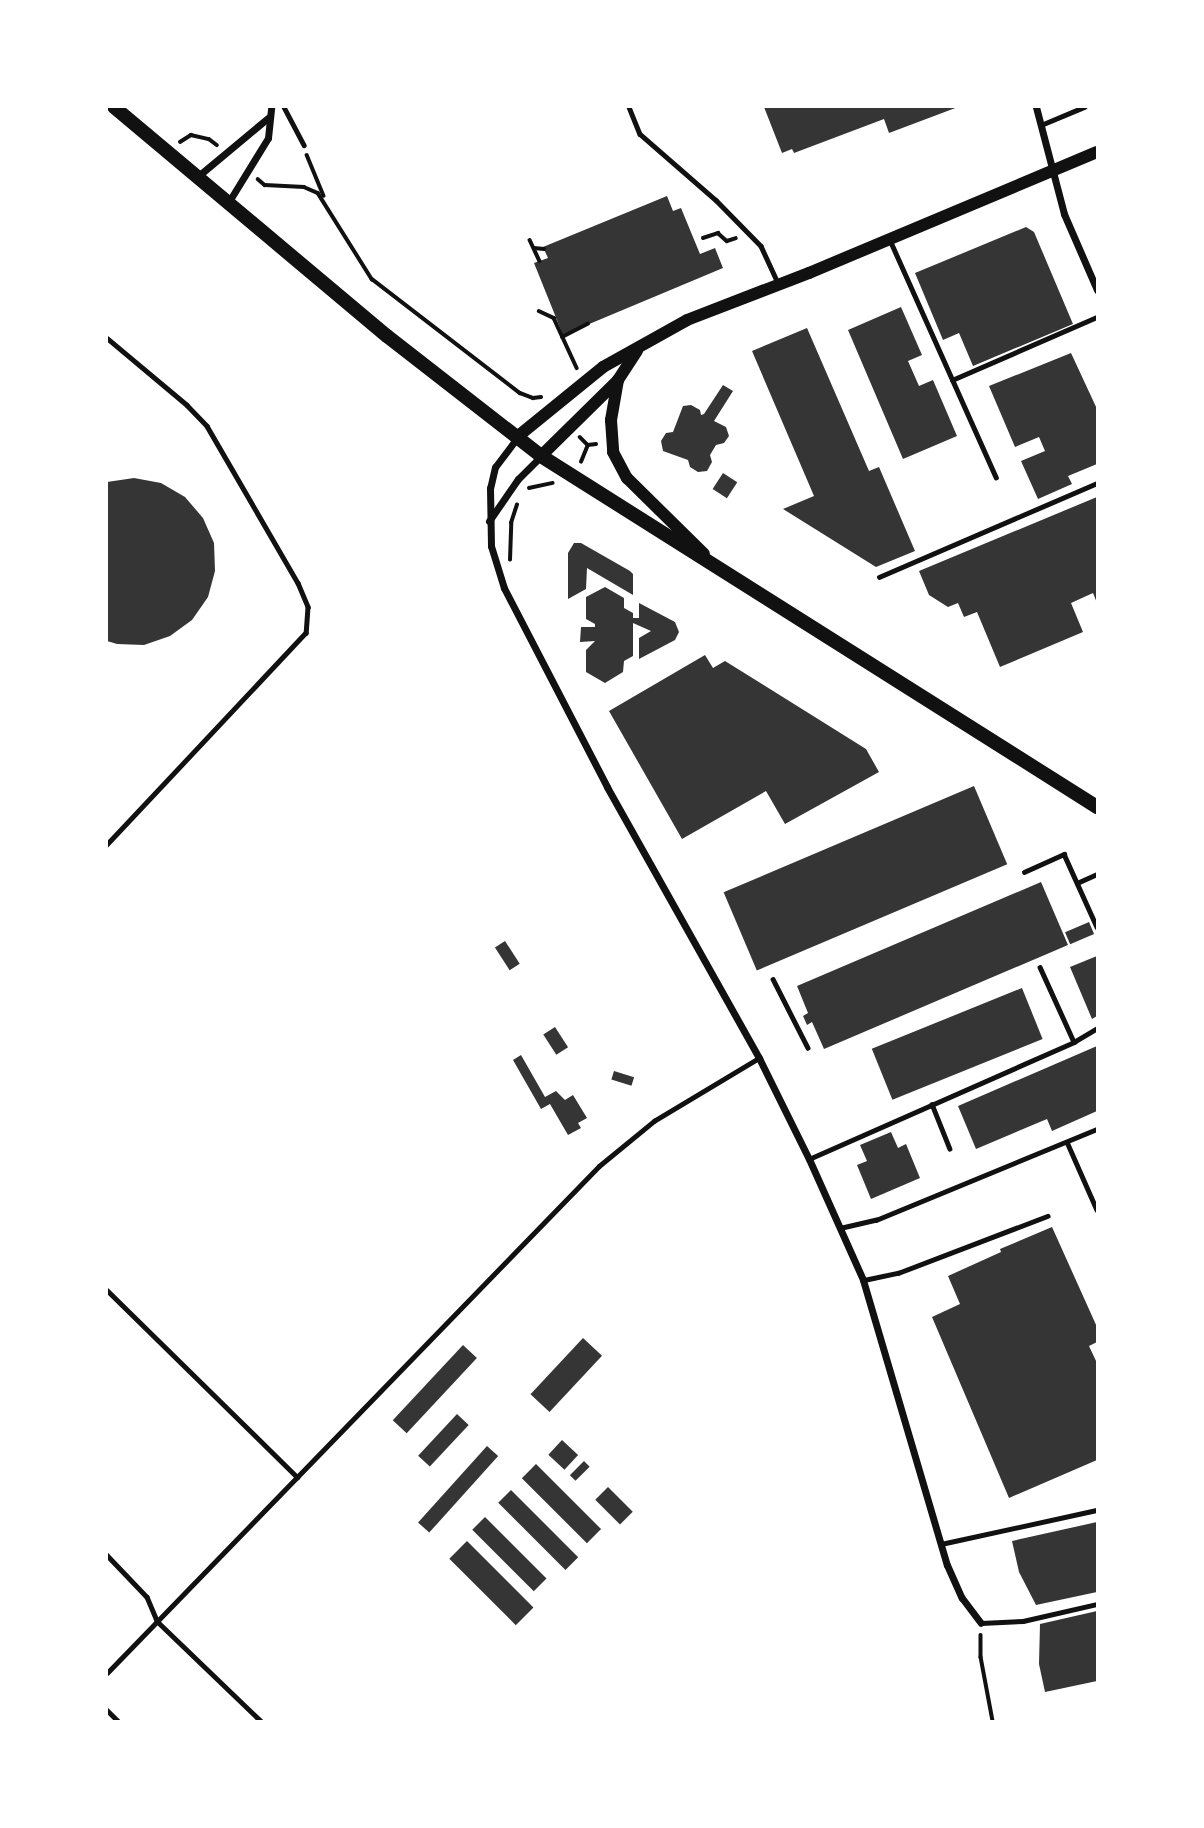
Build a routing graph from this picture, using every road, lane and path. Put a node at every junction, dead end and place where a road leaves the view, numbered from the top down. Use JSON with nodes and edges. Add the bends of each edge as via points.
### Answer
{"nodes":[{"id":1,"x":114,"y":107,"type":"edge"},
{"id":2,"x":271,"y":107,"type":"edge"},
{"id":3,"x":284,"y":107,"type":"edge"},
{"id":4,"x":629,"y":107,"type":"edge"},
{"id":5,"x":1036,"y":107,"type":"edge"},
{"id":6,"x":1084,"y":107,"type":"edge"},
{"id":7,"x":269,"y":117,"type":"junction"},
{"id":8,"x":1041,"y":125,"type":"junction"},
{"id":9,"x":303,"y":145,"type":"joint"},
{"id":10,"x":166,"y":151,"type":"junction"},
{"id":11,"x":227,"y":152,"type":"junction"},
{"id":12,"x":1097,"y":152,"type":"edge"},
{"id":13,"x":248,"y":171,"type":"junction"},
{"id":14,"x":1052,"y":172,"type":"junction"},
{"id":15,"x":197,"y":178,"type":"junction"},
{"id":16,"x":326,"y":202,"type":"junction"},
{"id":17,"x":228,"y":204,"type":"junction"},
{"id":18,"x":703,"y":238,"type":"dead end"},
{"id":19,"x":890,"y":239,"type":"junction"},
{"id":20,"x":530,"y":240,"type":"dead end"},
{"id":21,"x":727,"y":241,"type":"dead end"},
{"id":22,"x":534,"y":248,"type":"junction"},
{"id":23,"x":544,"y":249,"type":"dead end"},
{"id":24,"x":540,"y":261,"type":"dead end"},
{"id":25,"x":779,"y":284,"type":"junction"},
{"id":26,"x":1097,"y":290,"type":"edge"},
{"id":27,"x":539,"y":311,"type":"dead end"},
{"id":28,"x":1097,"y":317,"type":"edge"},
{"id":29,"x":588,"y":324,"type":"dead end"},
{"id":30,"x":562,"y":337,"type":"junction"},
{"id":31,"x":107,"y":338,"type":"edge"},
{"id":32,"x":638,"y":350,"type":"junction"},
{"id":33,"x":578,"y":370,"type":"dead end"},
{"id":34,"x":618,"y":380,"type":"junction"},
{"id":35,"x":952,"y":380,"type":"junction"},
{"id":36,"x":552,"y":407,"type":"junction"},
{"id":37,"x":571,"y":427,"type":"junction"},
{"id":38,"x":517,"y":437,"type":"junction"},
{"id":39,"x":613,"y":440,"type":"junction"},
{"id":40,"x":588,"y":445,"type":"junction"},
{"id":41,"x":541,"y":456,"type":"junction"},
{"id":42,"x":572,"y":475,"type":"junction"},
{"id":43,"x":996,"y":477,"type":"dead end"},
{"id":44,"x":1097,"y":483,"type":"edge"},
{"id":45,"x":489,"y":522,"type":"junction"},
{"id":46,"x":511,"y":564,"type":"dead end"},
{"id":47,"x":717,"y":566,"type":"junction"},
{"id":48,"x":879,"y":577,"type":"dead end"},
{"id":49,"x":1097,"y":807,"type":"edge"},
{"id":50,"x":107,"y":845,"type":"edge"},
{"id":51,"x":1024,"y":872,"type":"dead end"},
{"id":52,"x":1097,"y":874,"type":"edge"},
{"id":53,"x":1077,"y":883,"type":"junction"},
{"id":54,"x":1097,"y":925,"type":"edge"},
{"id":55,"x":1040,"y":967,"type":"dead end"},
{"id":56,"x":773,"y":979,"type":"dead end"},
{"id":57,"x":1097,"y":1028,"type":"edge"},
{"id":58,"x":1074,"y":1042,"type":"junction"},
{"id":59,"x":808,"y":1048,"type":"dead end"},
{"id":60,"x":759,"y":1058,"type":"junction"},
{"id":61,"x":932,"y":1104,"type":"junction"},
{"id":62,"x":1097,"y":1129,"type":"edge"},
{"id":63,"x":1067,"y":1142,"type":"junction"},
{"id":64,"x":950,"y":1149,"type":"dead end"},
{"id":65,"x":809,"y":1158,"type":"junction"},
{"id":66,"x":1097,"y":1210,"type":"edge"},
{"id":67,"x":1047,"y":1216,"type":"dead end"},
{"id":68,"x":840,"y":1228,"type":"junction"},
{"id":69,"x":863,"y":1280,"type":"junction"},
{"id":70,"x":107,"y":1290,"type":"edge"},
{"id":71,"x":297,"y":1477,"type":"junction"},
{"id":72,"x":1097,"y":1510,"type":"edge"},
{"id":73,"x":940,"y":1544,"type":"junction"},
{"id":74,"x":107,"y":1555,"type":"edge"},
{"id":75,"x":1097,"y":1604,"type":"edge"},
{"id":76,"x":157,"y":1620,"type":"junction"},
{"id":77,"x":981,"y":1623,"type":"junction"},
{"id":78,"x":107,"y":1673,"type":"edge"},
{"id":79,"x":107,"y":1710,"type":"edge"},
{"id":80,"x":118,"y":1721,"type":"edge"},
{"id":81,"x":261,"y":1721,"type":"edge"},
{"id":82,"x":993,"y":1721,"type":"edge"}],
"edges":[{"from":1,"to":10,"type":"main road"},
{"from":2,"to":7,"type":"street"},
{"from":3,"to":9,"type":"lane"},
{"from":4,"to":25,"type":"lane","via":[[640,134],[761,246]]},
{"from":5,"to":8,"type":"street"},
{"from":6,"to":8,"type":"lane"},
{"from":7,"to":11,"type":"street"},
{"from":7,"to":13,"type":"street","via":[[268,138]]},
{"from":8,"to":14,"type":"street"},
{"from":9,"to":16,"type":"path"},
{"from":10,"to":11,"type":"path","via":[[191,135],[209,139]]},
{"from":10,"to":15,"type":"main road"},
{"from":11,"to":15,"type":"street"},
{"from":12,"to":14,"type":"street"},
{"from":13,"to":16,"type":"path","via":[[265,185],[310,189]]},
{"from":13,"to":17,"type":"street"},
{"from":14,"to":19,"type":"street"},
{"from":14,"to":26,"type":"street","via":[[1064,214]]},
{"from":15,"to":17,"type":"main road"},
{"from":16,"to":36,"type":"path","via":[[372,279],[520,393],[543,397]]},
{"from":17,"to":38,"type":"main road"},
{"from":18,"to":21,"type":"path","via":[[718,233]]},
{"from":19,"to":25,"type":"street"},
{"from":19,"to":35,"type":"lane"},
{"from":20,"to":22,"type":"path"},
{"from":22,"to":23,"type":"path"},
{"from":22,"to":24,"type":"path"},
{"from":25,"to":32,"type":"street","via":[[687,320]]},
{"from":27,"to":30,"type":"path","via":[[554,318]]},
{"from":28,"to":35,"type":"lane"},
{"from":29,"to":30,"type":"path"},
{"from":30,"to":33,"type":"path"},
{"from":31,"to":50,"type":"lane","via":[[207,426],[308,607],[306,634]]},
{"from":32,"to":34,"type":"street"},
{"from":32,"to":36,"type":"street","via":[[603,367]]},
{"from":34,"to":37,"type":"street"},
{"from":34,"to":39,"type":"street","via":[[611,420]]},
{"from":35,"to":43,"type":"lane"},
{"from":36,"to":38,"type":"street"},
{"from":37,"to":40,"type":"path"},
{"from":37,"to":41,"type":"street"},
{"from":38,"to":41,"type":"main road"},
{"from":38,"to":45,"type":"street","via":[[495,467]]},
{"from":39,"to":40,"type":"path"},
{"from":39,"to":47,"type":"street","via":[[627,478]]},
{"from":40,"to":42,"type":"path"},
{"from":41,"to":42,"type":"main road"},
{"from":41,"to":45,"type":"street","via":[[518,479]]},
{"from":42,"to":46,"type":"path","via":[[560,485],[535,485],[518,502],[511,523]]},
{"from":42,"to":47,"type":"main road"},
{"from":44,"to":48,"type":"lane"},
{"from":45,"to":60,"type":"street","via":[[491,546],[516,612]]},
{"from":47,"to":49,"type":"main road"},
{"from":51,"to":53,"type":"lane","via":[[1064,854]]},
{"from":52,"to":53,"type":"lane"},
{"from":53,"to":54,"type":"lane"},
{"from":55,"to":58,"type":"lane"},
{"from":56,"to":59,"type":"lane"},
{"from":57,"to":58,"type":"lane"},
{"from":58,"to":61,"type":"lane"},
{"from":60,"to":65,"type":"street"},
{"from":60,"to":71,"type":"lane","via":[[674,1107],[618,1149]]},
{"from":61,"to":64,"type":"lane"},
{"from":61,"to":65,"type":"lane"},
{"from":62,"to":63,"type":"lane"},
{"from":63,"to":66,"type":"lane"},
{"from":63,"to":68,"type":"lane","via":[[876,1220]]},
{"from":65,"to":68,"type":"street"},
{"from":67,"to":69,"type":"lane","via":[[898,1273]]},
{"from":68,"to":69,"type":"street"},
{"from":69,"to":73,"type":"street"},
{"from":70,"to":71,"type":"lane"},
{"from":71,"to":76,"type":"lane"},
{"from":72,"to":73,"type":"lane"},
{"from":73,"to":77,"type":"street","via":[[962,1598]]},
{"from":74,"to":76,"type":"lane","via":[[147,1597]]},
{"from":75,"to":77,"type":"lane","via":[[1023,1620]]},
{"from":76,"to":78,"type":"lane"},
{"from":76,"to":81,"type":"lane"},
{"from":77,"to":82,"type":"path","via":[[981,1657]]},
{"from":79,"to":80,"type":"lane"}]}
